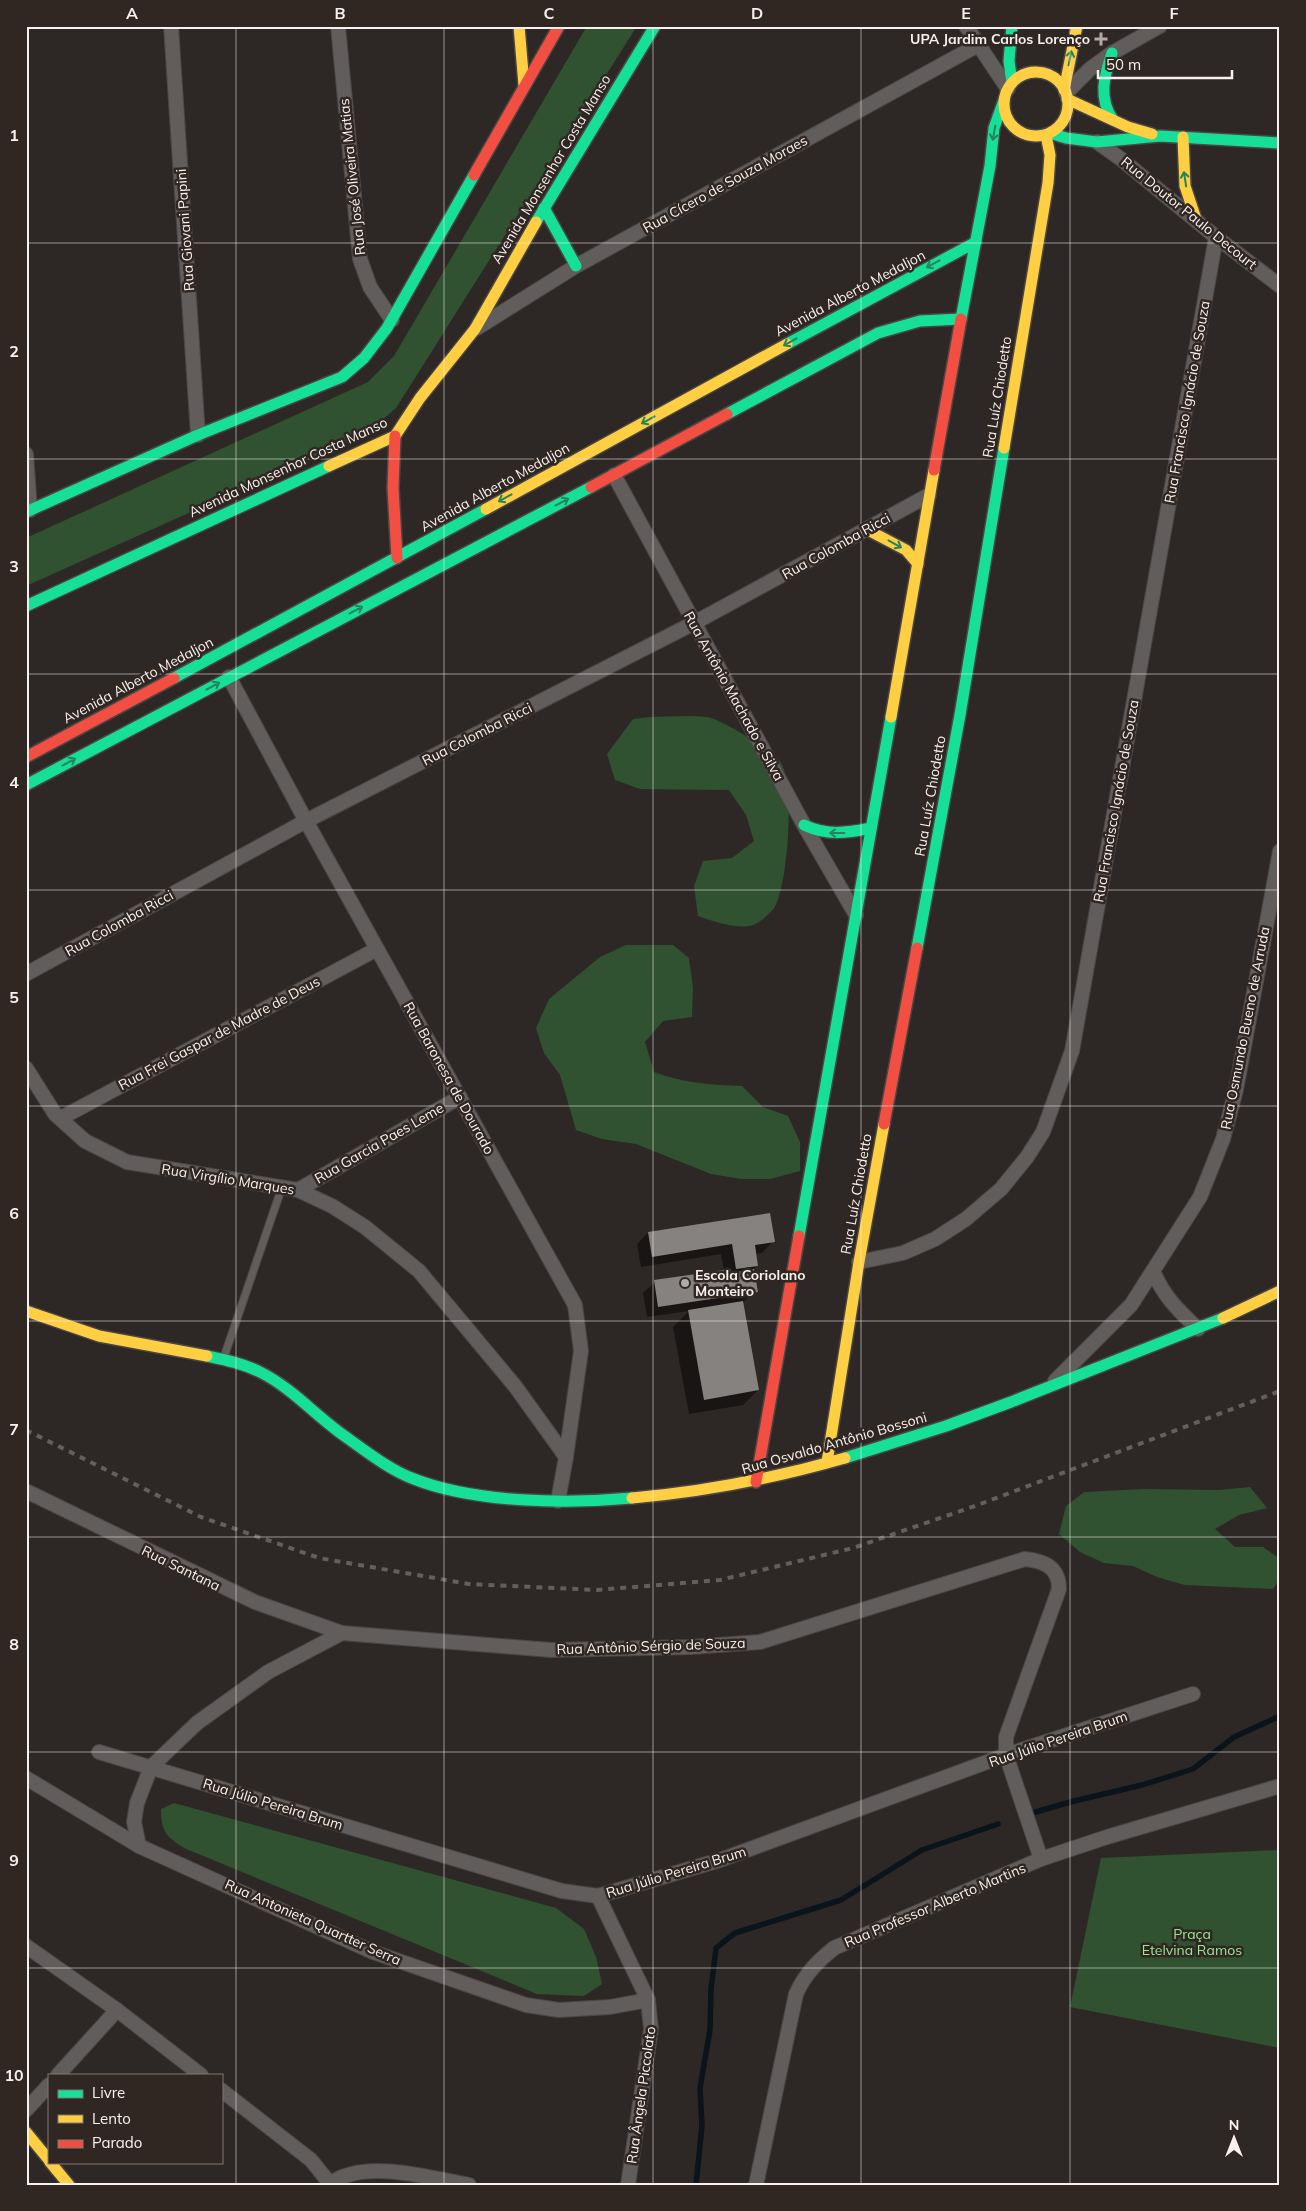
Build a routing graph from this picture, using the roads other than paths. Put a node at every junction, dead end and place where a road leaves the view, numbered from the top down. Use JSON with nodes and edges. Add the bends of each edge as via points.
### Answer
{"nodes":[{"id":1,"x":171,"y":26,"type":"edge"},
{"id":2,"x":338,"y":26,"type":"edge"},
{"id":3,"x":519,"y":26,"type":"edge"},
{"id":4,"x":559,"y":26,"type":"edge"},
{"id":5,"x":655,"y":26,"type":"edge"},
{"id":6,"x":966,"y":26,"type":"edge"},
{"id":7,"x":1012,"y":26,"type":"edge"},
{"id":8,"x":1077,"y":26,"type":"edge"},
{"id":9,"x":1160,"y":26,"type":"edge"},
{"id":10,"x":978,"y":45,"type":"junction"},
{"id":11,"x":1112,"y":53,"type":"junction"},
{"id":12,"x":524,"y":85,"type":"junction"},
{"id":13,"x":1008,"y":91,"type":"junction"},
{"id":14,"x":1066,"y":94,"type":"junction"},
{"id":15,"x":1114,"y":120,"type":"junction"},
{"id":16,"x":1025,"y":134,"type":"junction"},
{"id":17,"x":1048,"y":134,"type":"junction"},
{"id":18,"x":1160,"y":136,"type":"junction"},
{"id":19,"x":1183,"y":138,"type":"junction"},
{"id":20,"x":1013,"y":141,"type":"dead end"},
{"id":21,"x":1097,"y":142,"type":"junction"},
{"id":22,"x":1280,"y":143,"type":"edge"},
{"id":23,"x":1003,"y":149,"type":"dead end"},
{"id":24,"x":990,"y":166,"type":"junction"},
{"id":25,"x":544,"y":208,"type":"junction"},
{"id":26,"x":1196,"y":219,"type":"junction"},
{"id":27,"x":1216,"y":237,"type":"junction"},
{"id":28,"x":976,"y":242,"type":"junction"},
{"id":29,"x":576,"y":266,"type":"junction"},
{"id":30,"x":1280,"y":286,"type":"edge"},
{"id":31,"x":961,"y":319,"type":"junction"},
{"id":32,"x":392,"y":320,"type":"junction"},
{"id":33,"x":475,"y":330,"type":"junction"},
{"id":34,"x":198,"y":435,"type":"junction"},
{"id":35,"x":395,"y":436,"type":"junction"},
{"id":36,"x":26,"y":454,"type":"edge"},
{"id":37,"x":614,"y":475,"type":"junction"},
{"id":38,"x":929,"y":496,"type":"junction"},
{"id":39,"x":28,"y":511,"type":"edge"},
{"id":40,"x":866,"y":529,"type":"junction"},
{"id":41,"x":397,"y":558,"type":"junction"},
{"id":42,"x":918,"y":564,"type":"junction"},
{"id":43,"x":26,"y":606,"type":"edge"},
{"id":44,"x":694,"y":622,"type":"junction"},
{"id":45,"x":229,"y":676,"type":"junction"},
{"id":46,"x":26,"y":757,"type":"edge"},
{"id":47,"x":26,"y":785,"type":"edge"},
{"id":48,"x":306,"y":821,"type":"junction"},
{"id":49,"x":804,"y":825,"type":"junction"},
{"id":50,"x":871,"y":828,"type":"junction"},
{"id":51,"x":1280,"y":851,"type":"edge"},
{"id":52,"x":856,"y":915,"type":"junction"},
{"id":53,"x":377,"y":949,"type":"junction"},
{"id":54,"x":26,"y":974,"type":"edge"},
{"id":55,"x":26,"y":1068,"type":"edge"},
{"id":56,"x":460,"y":1097,"type":"junction"},
{"id":57,"x":61,"y":1118,"type":"junction"},
{"id":58,"x":282,"y":1187,"type":"junction"},
{"id":59,"x":298,"y":1190,"type":"junction"},
{"id":60,"x":859,"y":1262,"type":"junction"},
{"id":61,"x":1153,"y":1271,"type":"junction"},
{"id":62,"x":1280,"y":1291,"type":"edge"},
{"id":63,"x":26,"y":1311,"type":"edge"},
{"id":64,"x":1198,"y":1329,"type":"junction"},
{"id":65,"x":223,"y":1360,"type":"junction"},
{"id":66,"x":1049,"y":1388,"type":"junction"},
{"id":67,"x":566,"y":1457,"type":"junction"},
{"id":68,"x":827,"y":1462,"type":"junction"},
{"id":69,"x":756,"y":1482,"type":"junction"},
{"id":70,"x":26,"y":1491,"type":"edge"},
{"id":71,"x":558,"y":1501,"type":"junction"},
{"id":72,"x":342,"y":1633,"type":"junction"},
{"id":73,"x":1194,"y":1694,"type":"dead end"},
{"id":74,"x":99,"y":1752,"type":"dead end"},
{"id":75,"x":1006,"y":1755,"type":"junction"},
{"id":76,"x":151,"y":1767,"type":"junction"},
{"id":77,"x":26,"y":1778,"type":"edge"},
{"id":78,"x":1280,"y":1786,"type":"edge"},
{"id":79,"x":139,"y":1846,"type":"junction"},
{"id":80,"x":1041,"y":1859,"type":"junction"},
{"id":81,"x":598,"y":1896,"type":"junction"},
{"id":82,"x":26,"y":1946,"type":"edge"},
{"id":83,"x":648,"y":2000,"type":"junction"},
{"id":84,"x":117,"y":2010,"type":"junction"},
{"id":85,"x":59,"y":2074,"type":"edge"},
{"id":86,"x":200,"y":2074,"type":"edge"},
{"id":87,"x":48,"y":2086,"type":"edge"},
{"id":88,"x":222,"y":2091,"type":"edge"},
{"id":89,"x":26,"y":2110,"type":"edge"},
{"id":90,"x":26,"y":2132,"type":"edge"},
{"id":91,"x":26,"y":2151,"type":"edge"},
{"id":92,"x":48,"y":2160,"type":"edge"},
{"id":93,"x":48,"y":2162,"type":"edge"},
{"id":94,"x":51,"y":2164,"type":"edge"},
{"id":95,"x":330,"y":2184,"type":"edge"},
{"id":96,"x":69,"y":2185,"type":"edge"},
{"id":97,"x":469,"y":2185,"type":"edge"},
{"id":98,"x":628,"y":2185,"type":"edge"},
{"id":99,"x":756,"y":2185,"type":"edge"}],
"edges":[{"from":1,"to":34,"type":"street","name":"Rua Giovani Papini"},
{"from":2,"to":32,"type":"street","name":"Rua José Oliveira Matias","via":[[360,259],[370,287]]},
{"from":3,"to":12,"type":"street"},
{"from":4,"to":12,"type":"street"},
{"from":5,"to":25,"type":"street","name":"Avenida Monsenhor Costa Manso"},
{"from":6,"to":10,"type":"street"},
{"from":7,"to":13,"type":"street"},
{"from":14,"to":8,"type":"street","one_way":true},
{"from":9,"to":11,"type":"street"},
{"from":10,"to":13,"type":"street"},
{"from":10,"to":29,"type":"street","name":"Rua Cícero de Souza Moraes"},
{"from":11,"to":14,"type":"street","via":[[1090,69]]},
{"from":11,"to":15,"type":"street","via":[[1102,95],[1108,114]]},
{"from":12,"to":32,"type":"street"},
{"from":13,"to":14,"type":"street","via":[[1020,76],[1040,73],[1058,82]]},
{"from":13,"to":16,"type":"street","via":[[1004,111],[1015,129]]},
{"from":13,"to":24,"type":"street","one_way":true,"via":[[994,128]]},
{"from":14,"to":15,"type":"street"},
{"from":14,"to":17,"type":"street","via":[[1064,119]]},
{"from":15,"to":18,"type":"street"},
{"from":16,"to":17,"type":"street"},
{"from":16,"to":20,"type":"street"},
{"from":17,"to":21,"type":"street"},
{"from":17,"to":60,"type":"street","name":"Rua Luíz Chiodetto","via":[[1048,184],[960,715]]},
{"from":18,"to":19,"type":"street"},
{"from":18,"to":21,"type":"street"},
{"from":19,"to":22,"type":"street"},
{"from":26,"to":19,"type":"street","one_way":true,"via":[[1185,186]]},
{"from":21,"to":26,"type":"street","name":"Rua Doutor Paulo Decourt"},
{"from":23,"to":24,"type":"street"},
{"from":24,"to":28,"type":"street"},
{"from":25,"to":29,"type":"street"},
{"from":25,"to":33,"type":"street","name":"Avenida Monsenhor Costa Manso"},
{"from":26,"to":27,"type":"street","name":"Rua Doutor Paulo Decourt"},
{"from":27,"to":30,"type":"street","name":"Rua Doutor Paulo Decourt"},
{"from":27,"to":60,"type":"street","name":"Rua Francisco Ignácio de Souza","via":[[1072,1051],[1043,1132],[1002,1189],[966,1219],[935,1239],[903,1253]]},
{"from":28,"to":31,"type":"street"},
{"from":28,"to":41,"type":"street","name":"Avenida Alberto Medaljon","one_way":true},
{"from":29,"to":33,"type":"street","name":"Rua Cícero de Souza Moraes"},
{"from":31,"to":37,"type":"street","via":[[920,321],[878,333]]},
{"from":31,"to":38,"type":"street"},
{"from":32,"to":34,"type":"street","via":[[367,356],[342,377]]},
{"from":33,"to":35,"type":"street","name":"Avenida Monsenhor Costa Manso","via":[[420,398]]},
{"from":34,"to":39,"type":"street"},
{"from":35,"to":41,"type":"street","via":[[393,488]]},
{"from":35,"to":43,"type":"street","name":"Avenida Monsenhor Costa Manso"},
{"from":36,"to":39,"type":"street"},
{"from":37,"to":44,"type":"street","name":"Rua Antônio Machado e Silva"},
{"from":45,"to":37,"type":"street","one_way":true},
{"from":38,"to":40,"type":"street","name":"Rua Colomba Ricci"},
{"from":38,"to":42,"type":"street"},
{"from":40,"to":42,"type":"street","one_way":true,"via":[[906,550]]},
{"from":40,"to":44,"type":"street","name":"Rua Colomba Ricci"},
{"from":41,"to":46,"type":"street","name":"Avenida Alberto Medaljon"},
{"from":42,"to":50,"type":"street"},
{"from":44,"to":48,"type":"street","name":"Rua Colomba Ricci"},
{"from":44,"to":49,"type":"street","name":"Rua Antônio Machado e Silva"},
{"from":47,"to":45,"type":"street","one_way":true},
{"from":45,"to":48,"type":"street","name":"Rua Baronesa de Dourado"},
{"from":48,"to":53,"type":"street","name":"Rua Baronesa de Dourado"},
{"from":48,"to":54,"type":"street","name":"Rua Colomba Ricci"},
{"from":50,"to":49,"type":"street","one_way":true,"via":[[847,833],[820,833]]},
{"from":49,"to":52,"type":"street","name":"Rua Antônio Machado e Silva"},
{"from":50,"to":52,"type":"street"},
{"from":51,"to":61,"type":"street","name":"Rua Osmundo Bueno de Arruda","via":[[1236,1090],[1223,1139],[1200,1197]]},
{"from":52,"to":69,"type":"street"},
{"from":53,"to":56,"type":"street","name":"Rua Baronesa de Dourado"},
{"from":53,"to":57,"type":"street","name":"Rua Frei Gaspar de Madre de Deus"},
{"from":55,"to":57,"type":"street","name":"Rua Virgílio Marques","via":[[55,1114]]},
{"from":56,"to":59,"type":"street","name":"Rua Garcia Paes Leme"},
{"from":56,"to":67,"type":"street","name":"Rua Baronesa de Dourado","via":[[575,1305],[581,1352]]},
{"from":57,"to":58,"type":"street","name":"Rua Virgílio Marques","via":[[85,1141],[127,1162]]},
{"from":58,"to":59,"type":"street","name":"Rua Virgílio Marques"},
{"from":58,"to":65,"type":"lane"},
{"from":59,"to":67,"type":"street","name":"Rua Virgílio Marques","via":[[365,1227],[420,1271],[515,1386]]},
{"from":60,"to":68,"type":"street","name":"Rua Luíz Chiodetto"},
{"from":61,"to":64,"type":"street","via":[[1162,1290]]},
{"from":61,"to":66,"type":"street","name":"Rua Osmundo Bueno de Arruda","via":[[1125,1312]]},
{"from":62,"to":64,"type":"street","name":"Rua Osvaldo Antônio Bossoni"},
{"from":63,"to":65,"type":"street","name":"Rua Osvaldo Antônio Bossoni","via":[[107,1339]]},
{"from":64,"to":66,"type":"street","name":"Rua Osvaldo Antônio Bossoni"},
{"from":65,"to":71,"type":"street","name":"Rua Osvaldo Antônio Bossoni","via":[[251,1367],[268,1376],[321,1419],[415,1480],[502,1498]]},
{"from":66,"to":68,"type":"street","name":"Rua Osvaldo Antônio Bossoni","via":[[905,1441]]},
{"from":67,"to":71,"type":"street","name":"Rua Baronesa de Dourado"},
{"from":68,"to":69,"type":"street","name":"Rua Osvaldo Antônio Bossoni"},
{"from":69,"to":71,"type":"street","name":"Rua Osvaldo Antônio Bossoni","via":[[610,1501]]},
{"from":70,"to":72,"type":"street","name":"Rua Santana","via":[[255,1602]]},
{"from":72,"to":75,"type":"street","name":"Rua Antônio Sérgio de Souza","via":[[551,1650],[760,1642],[1025,1559],[1040,1560],[1055,1572],[1059,1589],[1006,1737]]},
{"from":72,"to":76,"type":"street","via":[[268,1672],[197,1723]]},
{"from":73,"to":75,"type":"street","name":"Rua Júlio Pereira Brum"},
{"from":74,"to":76,"type":"street","name":"Rua Júlio Pereira Brum"},
{"from":75,"to":80,"type":"street","name":"Rua Antônio Sérgio de Souza"},
{"from":75,"to":81,"type":"street","name":"Rua Júlio Pereira Brum","via":[[720,1860]]},
{"from":76,"to":79,"type":"street","via":[[137,1803],[134,1822]]},
{"from":76,"to":81,"type":"street","name":"Rua Júlio Pereira Brum","via":[[562,1891]]},
{"from":77,"to":79,"type":"street","name":"Rua Antonieta Quartter Serra"},
{"from":78,"to":80,"type":"street","name":"Rua Professor Alberto Martins"},
{"from":79,"to":83,"type":"street","name":"Rua Antonieta Quartter Serra","via":[[373,1952],[526,2005],[559,2010],[610,2007]]},
{"from":80,"to":99,"type":"street","name":"Rua Professor Alberto Martins","via":[[834,1948],[812,1966],[796,1994]]},
{"from":81,"to":83,"type":"street","name":"Rua Ângela Piccolato"},
{"from":82,"to":84,"type":"street"},
{"from":83,"to":98,"type":"street","name":"Rua Ângela Piccolato","via":[[651,2029]]},
{"from":84,"to":85,"type":"street"},
{"from":84,"to":86,"type":"street"},
{"from":87,"to":89,"type":"street"},
{"from":88,"to":95,"type":"street","via":[[311,2160]]},
{"from":90,"to":92,"type":"street"},
{"from":91,"to":93,"type":"street"},
{"from":94,"to":96,"type":"street"},
{"from":95,"to":97,"type":"street","via":[[346,2174],[368,2171],[404,2173]]}]}
